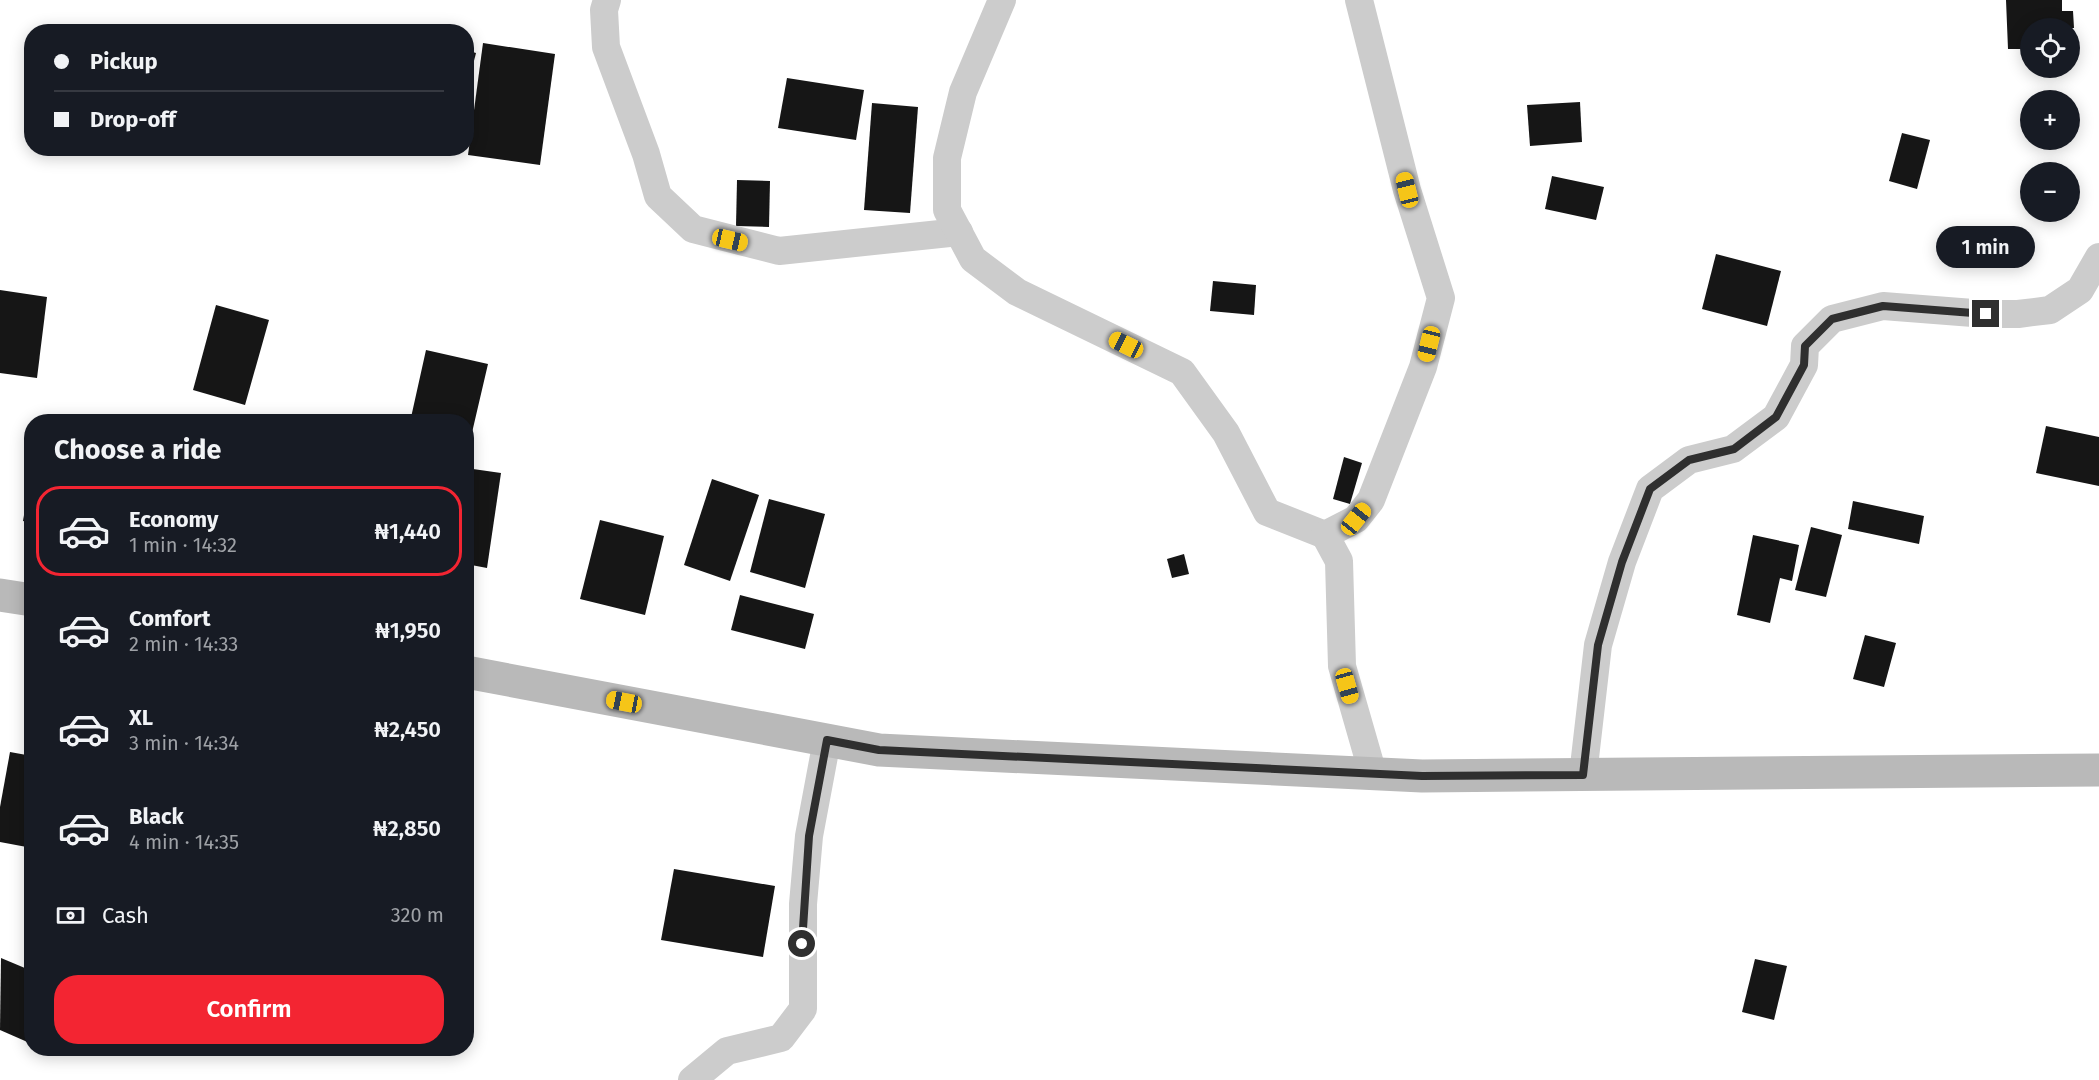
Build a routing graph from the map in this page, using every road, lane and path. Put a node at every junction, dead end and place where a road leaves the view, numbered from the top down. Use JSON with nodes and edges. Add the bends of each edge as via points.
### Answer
{"nodes":[{"id":1,"x":607,"y":0,"type":"edge"},
{"id":2,"x":1002,"y":0,"type":"edge"},
{"id":3,"x":1359,"y":0,"type":"edge"},
{"id":4,"x":959,"y":232,"type":"junction"},
{"id":5,"x":2099,"y":257,"type":"edge"},
{"id":6,"x":1325,"y":535,"type":"junction"},
{"id":7,"x":0,"y":596,"type":"edge"},
{"id":8,"x":24,"y":599,"type":"edge"},
{"id":9,"x":474,"y":674,"type":"edge"},
{"id":10,"x":827,"y":740,"type":"junction"},
{"id":11,"x":2099,"y":770,"type":"edge"},
{"id":12,"x":1373,"y":774,"type":"junction"},
{"id":13,"x":1583,"y":775,"type":"junction"},
{"id":14,"x":692,"y":1080,"type":"edge"}],
"edges":[{"from":1,"to":4,"type":"street","via":[[606,47],[658,196],[693,230],[779,251]]},
{"from":2,"to":4,"type":"street","via":[[963,92],[947,159],[947,210]]},
{"from":3,"to":6,"type":"street","via":[[1407,190],[1441,298],[1423,367],[1371,500],[1356,519]]},
{"from":4,"to":6,"type":"street","via":[[973,259],[1017,292],[1182,372],[1226,432],[1268,512]]},
{"from":5,"to":13,"type":"street","via":[[2080,290],[2050,310],[1997,314],[1883,306],[1832,319],[1805,346],[1804,365],[1776,417],[1734,449],[1689,460],[1650,489],[1622,562],[1598,645]]},
{"from":6,"to":12,"type":"street","via":[[1339,561],[1342,666]]},
{"from":7,"to":8,"type":"street"},
{"from":9,"to":10,"type":"street"},
{"from":10,"to":12,"type":"street","via":[[879,750]]},
{"from":10,"to":14,"type":"street","via":[[809,836],[803,904],[803,1009],[781,1038],[727,1051]]},
{"from":11,"to":13,"type":"street"},
{"from":12,"to":13,"type":"street"}]}
